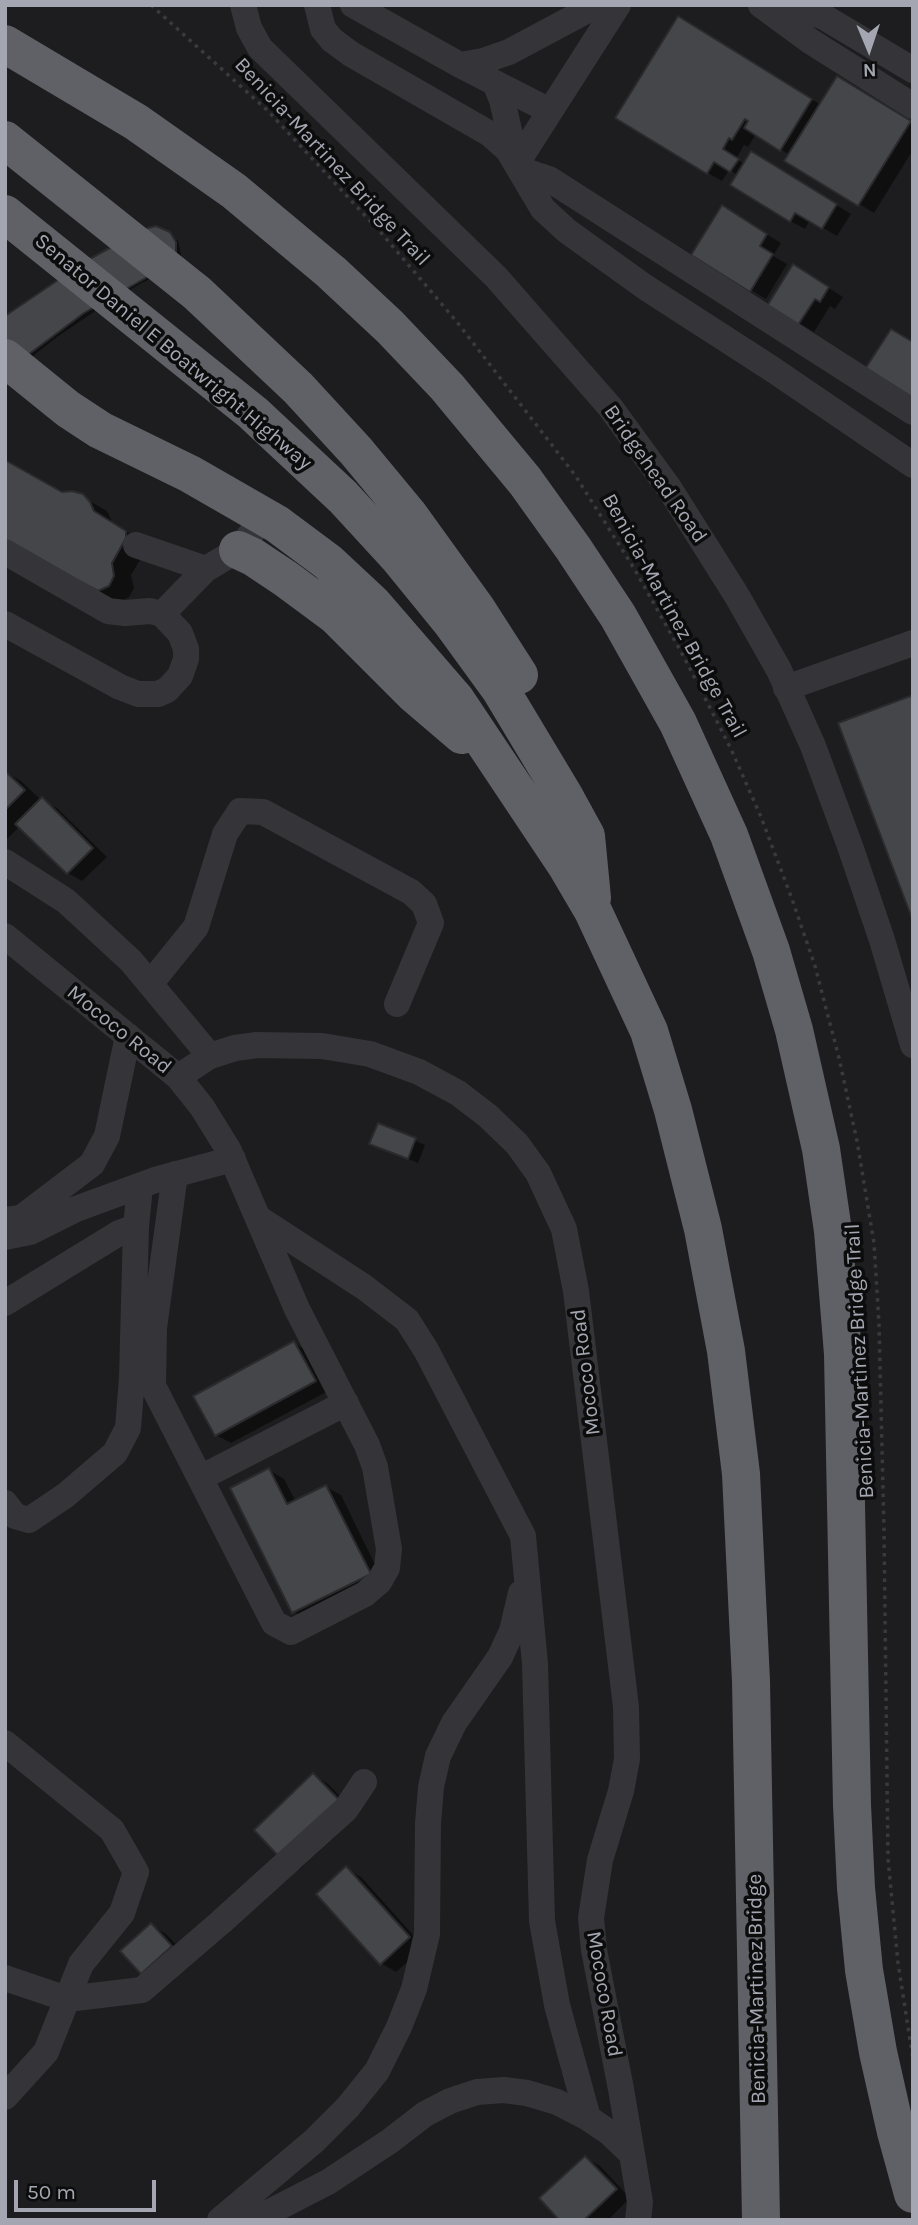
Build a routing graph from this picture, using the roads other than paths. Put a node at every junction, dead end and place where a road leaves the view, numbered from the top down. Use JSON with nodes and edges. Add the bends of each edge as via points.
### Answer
{"nodes":[{"id":1,"x":243,"y":5,"type":"edge"},
{"id":2,"x":317,"y":5,"type":"edge"},
{"id":3,"x":354,"y":5,"type":"edge"},
{"id":4,"x":597,"y":5,"type":"edge"},
{"id":5,"x":618,"y":5,"type":"edge"},
{"id":6,"x":761,"y":5,"type":"edge"},
{"id":7,"x":792,"y":5,"type":"edge"},
{"id":8,"x":5,"y":44,"type":"edge"},
{"id":9,"x":460,"y":65,"type":"junction"},
{"id":10,"x":913,"y":70,"type":"edge"},
{"id":11,"x":495,"y":83,"type":"junction"},
{"id":12,"x":913,"y":106,"type":"edge"},
{"id":13,"x":550,"y":111,"type":"junction"},
{"id":14,"x":5,"y":139,"type":"edge"},
{"id":15,"x":519,"y":167,"type":"junction"},
{"id":16,"x":5,"y":214,"type":"edge"},
{"id":17,"x":5,"y":358,"type":"edge"},
{"id":18,"x":913,"y":412,"type":"edge"},
{"id":19,"x":913,"y":465,"type":"edge"},
{"id":20,"x":265,"y":516,"type":"junction"},
{"id":21,"x":136,"y":545,"type":"dead end"},
{"id":22,"x":238,"y":550,"type":"junction"},
{"id":23,"x":5,"y":552,"type":"edge"},
{"id":24,"x":205,"y":569,"type":"junction"},
{"id":25,"x":162,"y":614,"type":"junction"},
{"id":26,"x":5,"y":624,"type":"edge"},
{"id":27,"x":913,"y":643,"type":"edge"},
{"id":28,"x":786,"y":688,"type":"junction"},
{"id":29,"x":505,"y":772,"type":"junction"},
{"id":30,"x":563,"y":794,"type":"junction"},
{"id":31,"x":5,"y":862,"type":"edge"},
{"id":32,"x":593,"y":911,"type":"junction"},
{"id":33,"x":5,"y":936,"type":"edge"},
{"id":34,"x":904,"y":983,"type":"edge"},
{"id":35,"x":150,"y":984,"type":"junction"},
{"id":36,"x":397,"y":1004,"type":"dead end"},
{"id":37,"x":128,"y":1037,"type":"junction"},
{"id":38,"x":913,"y":1045,"type":"edge"},
{"id":39,"x":210,"y":1056,"type":"junction"},
{"id":40,"x":178,"y":1077,"type":"junction"},
{"id":41,"x":233,"y":1159,"type":"junction"},
{"id":42,"x":175,"y":1174,"type":"junction"},
{"id":43,"x":140,"y":1186,"type":"junction"},
{"id":44,"x":695,"y":1190,"type":"joint"},
{"id":45,"x":258,"y":1218,"type":"junction"},
{"id":46,"x":5,"y":1220,"type":"edge"},
{"id":47,"x":136,"y":1227,"type":"junction"},
{"id":48,"x":5,"y":1237,"type":"edge"},
{"id":49,"x":5,"y":1303,"type":"edge"},
{"id":50,"x":346,"y":1403,"type":"junction"},
{"id":51,"x":200,"y":1478,"type":"junction"},
{"id":52,"x":5,"y":1503,"type":"edge"},
{"id":53,"x":527,"y":1567,"type":"junction"},
{"id":54,"x":5,"y":1743,"type":"edge"},
{"id":55,"x":364,"y":1782,"type":"dead end"},
{"id":56,"x":5,"y":1978,"type":"edge"},
{"id":57,"x":67,"y":1999,"type":"junction"},
{"id":58,"x":5,"y":2097,"type":"edge"},
{"id":59,"x":588,"y":2118,"type":"junction"},
{"id":60,"x":632,"y":2154,"type":"junction"},
{"id":61,"x":913,"y":2194,"type":"edge"},
{"id":62,"x":639,"y":2211,"type":"edge"},
{"id":63,"x":220,"y":2220,"type":"edge"},
{"id":64,"x":254,"y":2220,"type":"edge"},
{"id":65,"x":761,"y":2220,"type":"edge"}],
"edges":[{"from":1,"to":28,"type":"street","name":"Bridgehead Road","via":[[248,29],[260,48],[496,277],[610,407],[737,596]]},
{"from":2,"to":15,"type":"street","via":[[323,29],[332,40],[490,134]]},
{"from":3,"to":9,"type":"street"},
{"from":4,"to":9,"type":"street","via":[[509,52]]},
{"from":5,"to":13,"type":"street"},
{"from":6,"to":12,"type":"street"},
{"from":7,"to":10,"type":"street","via":[[824,17]]},
{"from":8,"to":61,"type":"highway","via":[[136,122],[234,191],[331,272],[447,387],[525,481],[603,593],[678,723],[724,822],[767,938],[794,1030],[821,1149],[833,1231],[843,1354],[856,1888],[878,2052]]},
{"from":9,"to":11,"type":"street"},
{"from":11,"to":13,"type":"street"},
{"from":11,"to":15,"type":"street"},
{"from":13,"to":15,"type":"street"},
{"from":14,"to":30,"type":"highway","name":"Senator Daniel E Boatwright Highway","via":[[216,309],[365,461],[444,562],[528,691],[553,738]]},
{"from":15,"to":18,"type":"street","via":[[549,179]]},
{"from":15,"to":19,"type":"street","via":[[543,209],[586,245]]},
{"from":16,"to":30,"type":"highway","name":"Senator Daniel E Boatwright Highway","via":[[221,386],[344,497],[468,645]]},
{"from":17,"to":20,"type":"highway","name":"Senator Daniel E Boatwright Highway","via":[[100,430]]},
{"from":20,"to":22,"type":"street"},
{"from":20,"to":29,"type":"highway","name":"Senator Daniel E Boatwright Highway","via":[[328,562],[388,618],[456,700]]},
{"from":21,"to":24,"type":"street"},
{"from":22,"to":24,"type":"street"},
{"from":22,"to":29,"type":"highway","via":[[336,616],[414,694]]},
{"from":23,"to":25,"type":"street","via":[[108,611]]},
{"from":24,"to":25,"type":"street"},
{"from":25,"to":26,"type":"street","via":[[180,633],[186,659],[174,684],[148,695],[120,687]]},
{"from":27,"to":28,"type":"street"},
{"from":28,"to":34,"type":"street","name":"Bridgehead Road","via":[[813,746]]},
{"from":29,"to":32,"type":"highway","name":"Senator Daniel E Boatwright Highway"},
{"from":30,"to":32,"type":"highway","name":"Senator Daniel E Boatwright Highway","via":[[586,836]]},
{"from":31,"to":35,"type":"street","via":[[66,901]]},
{"from":32,"to":44,"type":"highway","name":"Senator Daniel E Boatwright Highway","via":[[649,1031]]},
{"from":33,"to":37,"type":"street","name":"Mococo Road"},
{"from":34,"to":38,"type":"street","name":"Bridgehead Road"},
{"from":35,"to":36,"type":"street","via":[[197,927],[225,834],[240,811],[263,812],[411,892],[424,904],[431,923]]},
{"from":35,"to":39,"type":"street"},
{"from":37,"to":40,"type":"street","name":"Mococo Road"},
{"from":37,"to":46,"type":"street","via":[[107,1136],[92,1164],[21,1218]]},
{"from":39,"to":40,"type":"street","name":"Mococo Road"},
{"from":39,"to":60,"type":"street","name":"Mococo Road","via":[[276,1043],[322,1046],[370,1054],[419,1072],[458,1093],[517,1144],[538,1173],[564,1228],[576,1291],[629,1733],[628,1759],[600,1860],[592,1918]]},
{"from":40,"to":41,"type":"street"},
{"from":41,"to":42,"type":"street"},
{"from":41,"to":45,"type":"street"},
{"from":42,"to":43,"type":"street"},
{"from":42,"to":51,"type":"street","via":[[153,1328],[153,1386]]},
{"from":43,"to":47,"type":"street"},
{"from":43,"to":48,"type":"street","via":[[76,1209],[30,1233]]},
{"from":44,"to":65,"type":"highway","name":"Benicia-Martinez Bridge","via":[[724,1338],[740,1461],[748,1585]]},
{"from":45,"to":50,"type":"street","via":[[297,1309]]},
{"from":45,"to":53,"type":"street","via":[[407,1320],[510,1509],[523,1536]]},
{"from":47,"to":49,"type":"street"},
{"from":47,"to":52,"type":"street","via":[[128,1427],[115,1453],[29,1520],[15,1516]]},
{"from":50,"to":51,"type":"street"},
{"from":50,"to":51,"type":"street","via":[[375,1467],[389,1549],[387,1568],[365,1594],[291,1632],[274,1623]]},
{"from":53,"to":59,"type":"street","via":[[542,1921],[557,2005]]},
{"from":53,"to":63,"type":"street","via":[[512,1631],[500,1657],[454,1723],[438,1756],[428,1823],[426,1934],[414,1989],[399,2027],[377,2071],[348,2108]]},
{"from":54,"to":57,"type":"street","via":[[112,1830],[136,1872],[122,1913],[81,1964]]},
{"from":55,"to":57,"type":"street","via":[[346,1808],[142,1990]]},
{"from":56,"to":57,"type":"street"},
{"from":57,"to":58,"type":"street","via":[[46,2052]]},
{"from":59,"to":60,"type":"street"},
{"from":59,"to":64,"type":"street","via":[[527,2093],[477,2092],[425,2113],[328,2182]]},
{"from":60,"to":62,"type":"street","name":"Mococo Road"}]}
